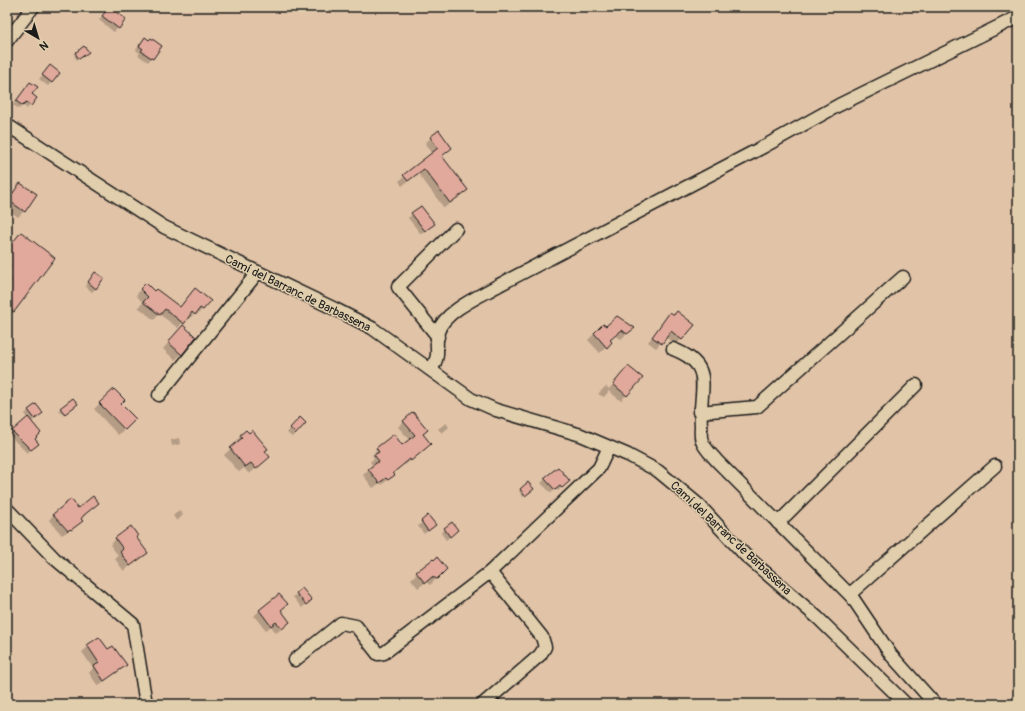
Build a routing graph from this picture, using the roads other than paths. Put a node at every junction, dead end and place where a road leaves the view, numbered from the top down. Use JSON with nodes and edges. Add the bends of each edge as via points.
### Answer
{"nodes":[{"id":1,"x":31,"y":8,"type":"edge"},
{"id":2,"x":1018,"y":17,"type":"edge"},
{"id":3,"x":7,"y":41,"type":"edge"},
{"id":4,"x":7,"y":125,"type":"edge"},
{"id":5,"x":456,"y":229,"type":"dead end"},
{"id":6,"x":258,"y":272,"type":"junction"},
{"id":7,"x":903,"y":277,"type":"dead end"},
{"id":8,"x":438,"y":337,"type":"junction"},
{"id":9,"x":673,"y":349,"type":"dead end"},
{"id":10,"x":431,"y":370,"type":"junction"},
{"id":11,"x":916,"y":385,"type":"dead end"},
{"id":12,"x":160,"y":395,"type":"dead end"},
{"id":13,"x":700,"y":412,"type":"junction"},
{"id":14,"x":609,"y":447,"type":"junction"},
{"id":15,"x":995,"y":466,"type":"dead end"},
{"id":16,"x":7,"y":509,"type":"edge"},
{"id":17,"x":778,"y":523,"type":"junction"},
{"id":18,"x":490,"y":572,"type":"junction"},
{"id":19,"x":850,"y":594,"type":"junction"},
{"id":20,"x":295,"y":660,"type":"dead end"},
{"id":21,"x":899,"y":702,"type":"edge"},
{"id":22,"x":146,"y":704,"type":"edge"},
{"id":23,"x":484,"y":704,"type":"edge"},
{"id":24,"x":936,"y":704,"type":"edge"}],
"edges":[{"from":1,"to":3,"type":"street"},
{"from":2,"to":8,"type":"street","via":[[839,105],[499,285],[451,314],[442,324]]},
{"from":4,"to":6,"type":"street","name":"Camí del Barranc de Barbassena","via":[[164,227]]},
{"from":5,"to":8,"type":"street","via":[[398,286]]},
{"from":6,"to":10,"type":"street","name":"Camí del Barranc de Barbassena","via":[[372,328]]},
{"from":6,"to":12,"type":"street"},
{"from":7,"to":13,"type":"street","via":[[757,407]]},
{"from":8,"to":10,"type":"street","via":[[437,360]]},
{"from":9,"to":13,"type":"street","via":[[687,354],[701,368]]},
{"from":10,"to":14,"type":"street","name":"Camí del Barranc de Barbassena","via":[[471,399],[496,410],[581,435]]},
{"from":11,"to":17,"type":"street"},
{"from":13,"to":17,"type":"street","via":[[702,441],[716,461]]},
{"from":14,"to":18,"type":"street","via":[[599,468]]},
{"from":14,"to":21,"type":"street","name":"Camí del Barranc de Barbassena","via":[[658,471],[699,505],[745,555],[818,618]]},
{"from":15,"to":19,"type":"street"},
{"from":16,"to":22,"type":"street","via":[[54,558],[133,624]]},
{"from":17,"to":19,"type":"street"},
{"from":18,"to":20,"type":"street","via":[[384,653],[378,654],[356,626],[341,623]]},
{"from":18,"to":23,"type":"street","via":[[542,637],[544,647],[540,655]]},
{"from":19,"to":24,"type":"street","via":[[892,655]]}]}
